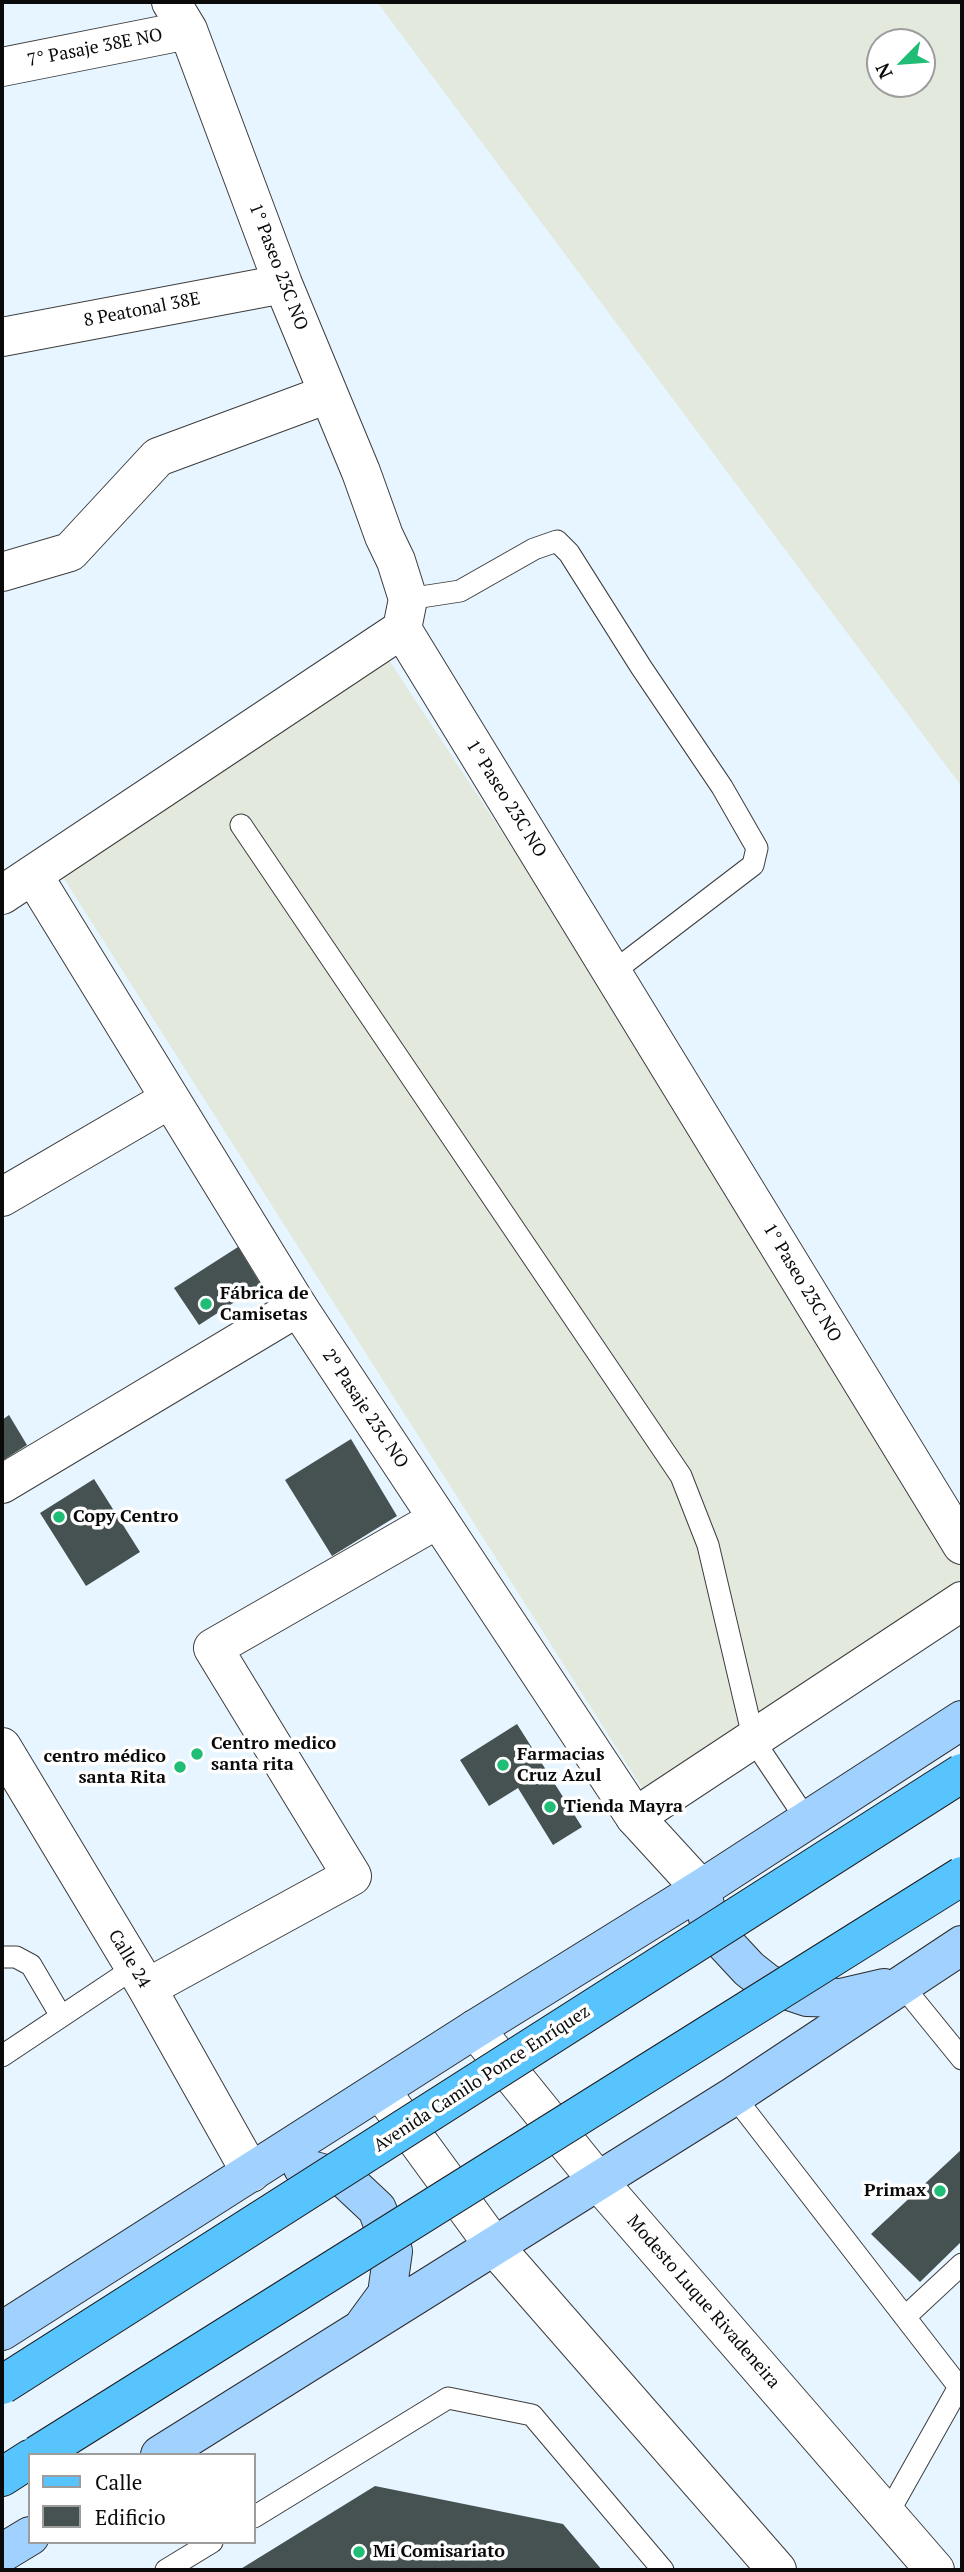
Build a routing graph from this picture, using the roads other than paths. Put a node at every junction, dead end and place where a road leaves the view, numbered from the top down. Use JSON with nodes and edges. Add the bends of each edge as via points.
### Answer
{"nodes":[{"id":1,"x":180,"y":16,"type":"edge"},
{"id":2,"x":2,"y":67,"type":"edge"},
{"id":3,"x":283,"y":284,"type":"junction"},
{"id":4,"x":2,"y":337,"type":"edge"},
{"id":5,"x":328,"y":394,"type":"junction"},
{"id":6,"x":2,"y":572,"type":"edge"},
{"id":7,"x":405,"y":614,"type":"junction"},
{"id":8,"x":242,"y":825,"type":"dead end"},
{"id":9,"x":17,"y":885,"type":"edge"},
{"id":10,"x":613,"y":972,"type":"junction"},
{"id":11,"x":170,"y":1099,"type":"junction"},
{"id":12,"x":2,"y":1197,"type":"edge"},
{"id":13,"x":298,"y":1307,"type":"junction"},
{"id":14,"x":2,"y":1484,"type":"edge"},
{"id":15,"x":438,"y":1519,"type":"junction"},
{"id":16,"x":962,"y":1545,"type":"edge"},
{"id":17,"x":962,"y":1601,"type":"edge"},
{"id":18,"x":962,"y":1720,"type":"edge"},
{"id":19,"x":754,"y":1741,"type":"junction"},
{"id":20,"x":2,"y":1747,"type":"edge"},
{"id":21,"x":962,"y":1773,"type":"edge"},
{"id":22,"x":635,"y":1817,"type":"junction"},
{"id":23,"x":806,"y":1819,"type":"junction"},
{"id":24,"x":962,"y":1876,"type":"edge"},
{"id":25,"x":701,"y":1889,"type":"junction"},
{"id":26,"x":962,"y":1945,"type":"edge"},
{"id":27,"x":2,"y":1958,"type":"edge"},
{"id":28,"x":141,"y":1978,"type":"junction"},
{"id":29,"x":901,"y":1984,"type":"junction"},
{"id":30,"x":61,"y":2015,"type":"junction"},
{"id":31,"x":475,"y":2029,"type":"junction"},
{"id":32,"x":2,"y":2056,"type":"edge"},
{"id":33,"x":962,"y":2059,"type":"edge"},
{"id":34,"x":381,"y":2091,"type":"junction"},
{"id":35,"x":734,"y":2096,"type":"junction"},
{"id":36,"x":251,"y":2174,"type":"junction"},
{"id":37,"x":597,"y":2180,"type":"junction"},
{"id":38,"x":494,"y":2246,"type":"junction"},
{"id":39,"x":962,"y":2263,"type":"edge"},
{"id":40,"x":905,"y":2317,"type":"junction"},
{"id":41,"x":362,"y":2329,"type":"junction"},
{"id":42,"x":2,"y":2331,"type":"edge"},
{"id":43,"x":2,"y":2385,"type":"edge"},
{"id":44,"x":961,"y":2387,"type":"edge"},
{"id":45,"x":40,"y":2453,"type":"edge"},
{"id":46,"x":163,"y":2453,"type":"edge"},
{"id":47,"x":28,"y":2460,"type":"edge"},
{"id":48,"x":2,"y":2477,"type":"edge"},
{"id":49,"x":887,"y":2515,"type":"junction"},
{"id":50,"x":256,"y":2516,"type":"edge"},
{"id":51,"x":28,"y":2537,"type":"edge"},
{"id":52,"x":209,"y":2544,"type":"edge"},
{"id":53,"x":2,"y":2553,"type":"edge"},
{"id":54,"x":166,"y":2570,"type":"edge"},
{"id":55,"x":663,"y":2570,"type":"edge"},
{"id":56,"x":777,"y":2570,"type":"edge"},
{"id":57,"x":935,"y":2570,"type":"edge"}],
"edges":[{"from":1,"to":2,"type":"street","name":"7° Pasaje 38E NO"},
{"from":1,"to":3,"type":"street","name":"1° Paseo 23C NO"},
{"from":3,"to":4,"type":"street","name":"8 Peatonal 38E"},
{"from":3,"to":5,"type":"street","name":"1° Paseo 23C NO"},
{"from":5,"to":6,"type":"street","via":[[158,457],[69,552]]},
{"from":5,"to":7,"type":"street","name":"1° Paseo 23C NO","via":[[396,561]]},
{"from":7,"to":9,"type":"street"},
{"from":7,"to":10,"type":"street","name":"1° Paseo 23C NO"},
{"from":7,"to":10,"type":"lane","via":[[557,541],[569,552],[722,787],[757,848],[753,864]]},
{"from":8,"to":19,"type":"lane","via":[[681,1476],[708,1545]]},
{"from":9,"to":11,"type":"street","name":"2º Pasaje 23C NO"},
{"from":10,"to":16,"type":"street","name":"1° Paseo 23C NO"},
{"from":11,"to":12,"type":"street"},
{"from":11,"to":13,"type":"street","name":"2º Pasaje 23C NO"},
{"from":13,"to":14,"type":"street"},
{"from":13,"to":15,"type":"street","name":"2º Pasaje 23C NO"},
{"from":15,"to":22,"type":"street","name":"2º Pasaje 23C NO"},
{"from":15,"to":28,"type":"street","via":[[213,1648],[352,1876]]},
{"from":17,"to":19,"type":"street"},
{"from":18,"to":23,"type":"main road"},
{"from":19,"to":22,"type":"street"},
{"from":19,"to":23,"type":"lane"},
{"from":20,"to":28,"type":"street","name":"Calle 24"},
{"from":21,"to":43,"type":"main road","name":"Avenida Camilo Ponce Enríquez","bridge":true},
{"from":22,"to":25,"type":"street","name":"2º Pasaje 23C NO"},
{"from":23,"to":25,"type":"main road"},
{"from":24,"to":45,"type":"main road","bridge":true},
{"from":25,"to":29,"type":"main road","via":[[708,1918],[722,1940],[768,1984],[807,1997],[841,1998]]},
{"from":25,"to":31,"type":"main road"},
{"from":26,"to":29,"type":"main road"},
{"from":27,"to":30,"type":"lane","via":[[16,1957],[31,1965]]},
{"from":28,"to":30,"type":"lane"},
{"from":28,"to":36,"type":"street","name":"Calle 24"},
{"from":29,"to":33,"type":"lane"},
{"from":29,"to":35,"type":"main road"},
{"from":30,"to":32,"type":"lane"},
{"from":31,"to":34,"type":"main road"},
{"from":31,"to":37,"type":"street","name":"Modesto Luque Rivadeneira"},
{"from":34,"to":36,"type":"main road"},
{"from":34,"to":38,"type":"street"},
{"from":35,"to":37,"type":"main road"},
{"from":35,"to":40,"type":"lane"},
{"from":36,"to":41,"type":"main road","via":[[303,2168],[345,2179],[377,2209],[393,2251],[387,2294]]},
{"from":36,"to":42,"type":"main road"},
{"from":37,"to":38,"type":"main road"},
{"from":37,"to":49,"type":"street","name":"Modesto Luque Rivadeneira"},
{"from":38,"to":41,"type":"main road"},
{"from":38,"to":56,"type":"street"},
{"from":39,"to":40,"type":"lane"},
{"from":40,"to":44,"type":"lane"},
{"from":41,"to":46,"type":"main road"},
{"from":44,"to":49,"type":"lane"},
{"from":47,"to":48,"type":"main road"},
{"from":49,"to":57,"type":"street","name":"Modesto Luque Rivadeneira"},
{"from":50,"to":55,"type":"lane","via":[[449,2398],[532,2415]]},
{"from":51,"to":53,"type":"main road"},
{"from":52,"to":54,"type":"lane"}]}
